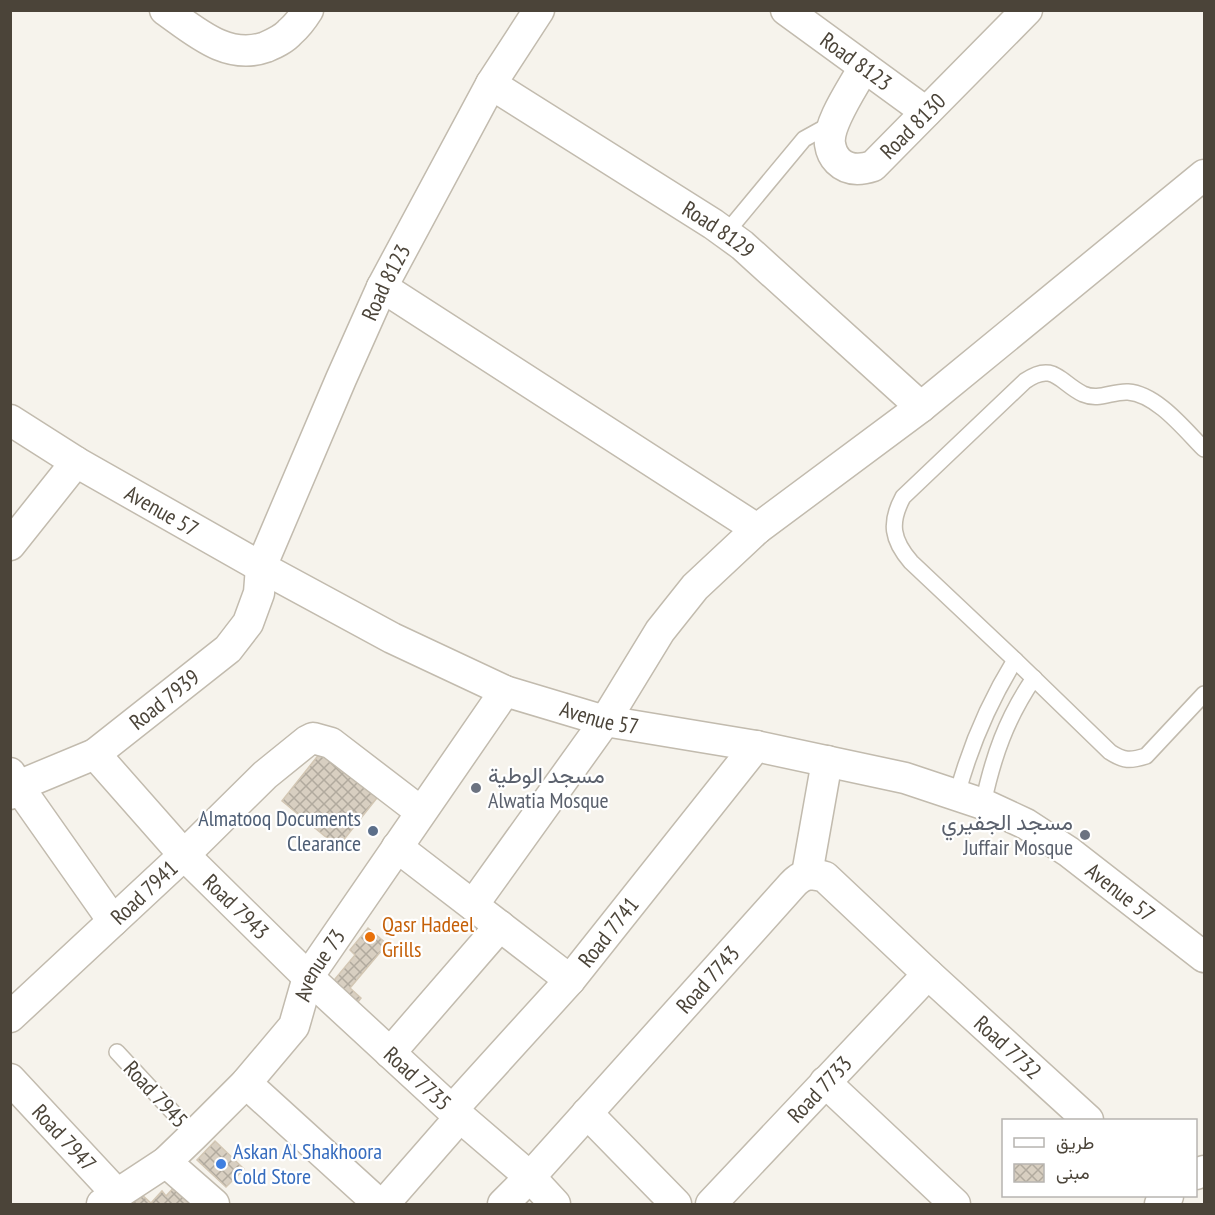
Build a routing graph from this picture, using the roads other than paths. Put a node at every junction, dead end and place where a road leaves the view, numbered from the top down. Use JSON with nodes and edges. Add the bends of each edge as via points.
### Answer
{"nodes":[{"id":1,"x":165,"y":10,"type":"edge"},
{"id":2,"x":308,"y":10,"type":"edge"},
{"id":3,"x":539,"y":10,"type":"edge"},
{"id":4,"x":786,"y":10,"type":"edge"},
{"id":5,"x":1027,"y":10,"type":"edge"},
{"id":6,"x":864,"y":67,"type":"junction"},
{"id":7,"x":491,"y":84,"type":"junction"},
{"id":8,"x":926,"y":112,"type":"junction"},
{"id":9,"x":833,"y":123,"type":"junction"},
{"id":10,"x":1204,"y":178,"type":"edge"},
{"id":11,"x":726,"y":233,"type":"junction"},
{"id":12,"x":382,"y":288,"type":"junction"},
{"id":13,"x":921,"y":407,"type":"junction"},
{"id":14,"x":10,"y":420,"type":"edge"},
{"id":15,"x":1204,"y":449,"type":"edge"},
{"id":16,"x":76,"y":462,"type":"junction"},
{"id":17,"x":757,"y":529,"type":"junction"},
{"id":18,"x":10,"y":545,"type":"edge"},
{"id":19,"x":261,"y":567,"type":"junction"},
{"id":20,"x":1015,"y":660,"type":"junction"},
{"id":21,"x":1034,"y":678,"type":"junction"},
{"id":22,"x":505,"y":691,"type":"junction"},
{"id":23,"x":1204,"y":694,"type":"edge"},
{"id":24,"x":605,"y":721,"type":"junction"},
{"id":25,"x":756,"y":746,"type":"junction"},
{"id":26,"x":95,"y":754,"type":"junction"},
{"id":27,"x":827,"y":761,"type":"junction"},
{"id":28,"x":13,"y":784,"type":"edge"},
{"id":29,"x":970,"y":800,"type":"junction"},
{"id":30,"x":421,"y":812,"type":"junction"},
{"id":31,"x":397,"y":847,"type":"junction"},
{"id":32,"x":184,"y":855,"type":"junction"},
{"id":33,"x":807,"y":874,"type":"junction"},
{"id":34,"x":473,"y":905,"type":"junction"},
{"id":35,"x":113,"y":921,"type":"junction"},
{"id":36,"x":500,"y":926,"type":"junction"},
{"id":37,"x":1204,"y":957,"type":"edge"},
{"id":38,"x":928,"y":974,"type":"junction"},
{"id":39,"x":308,"y":977,"type":"junction"},
{"id":40,"x":570,"y":980,"type":"junction"},
{"id":41,"x":10,"y":1017,"type":"edge"},
{"id":42,"x":117,"y":1052,"type":"dead end"},
{"id":43,"x":390,"y":1053,"type":"junction"},
{"id":44,"x":10,"y":1079,"type":"edge"},
{"id":45,"x":825,"y":1082,"type":"junction"},
{"id":46,"x":246,"y":1083,"type":"junction"},
{"id":47,"x":456,"y":1113,"type":"junction"},
{"id":48,"x":587,"y":1113,"type":"junction"},
{"id":49,"x":1087,"y":1119,"type":"edge"},
{"id":50,"x":194,"y":1135,"type":"junction"},
{"id":51,"x":166,"y":1161,"type":"junction"},
{"id":52,"x":530,"y":1177,"type":"junction"},
{"id":53,"x":110,"y":1200,"type":"edge"},
{"id":54,"x":214,"y":1204,"type":"edge"},
{"id":55,"x":379,"y":1204,"type":"edge"},
{"id":56,"x":384,"y":1204,"type":"edge"},
{"id":57,"x":502,"y":1204,"type":"edge"},
{"id":58,"x":555,"y":1204,"type":"edge"},
{"id":59,"x":676,"y":1204,"type":"edge"},
{"id":60,"x":711,"y":1204,"type":"edge"},
{"id":61,"x":955,"y":1204,"type":"edge"}],
"edges":[{"from":1,"to":2,"type":"street","via":[[206,39],[240,51],[275,44],[290,33]]},
{"from":3,"to":7,"type":"street","name":"Road 8123"},
{"from":4,"to":6,"type":"street","name":"Road 8123"},
{"from":5,"to":8,"type":"street","name":"Road 8130"},
{"from":6,"to":8,"type":"street","name":"Road 8123"},
{"from":6,"to":9,"type":"street","name":"Road 8130"},
{"from":7,"to":11,"type":"street","name":"Road 8129"},
{"from":7,"to":12,"type":"street","name":"Road 8123"},
{"from":8,"to":9,"type":"street","name":"Road 8130","via":[[873,166],[863,170],[851,169],[834,156],[830,145]]},
{"from":9,"to":11,"type":"lane","via":[[804,139]]},
{"from":10,"to":13,"type":"street"},
{"from":11,"to":13,"type":"street","name":"Road 8129"},
{"from":12,"to":17,"type":"street"},
{"from":12,"to":19,"type":"street","name":"Road 8123"},
{"from":13,"to":17,"type":"street"},
{"from":14,"to":16,"type":"street","name":"Avenue 57"},
{"from":15,"to":20,"type":"lane","via":[[1148,397],[1127,392],[1094,397],[1060,377],[1042,374],[1025,381],[903,497],[894,524],[895,538],[902,551]]},
{"from":16,"to":18,"type":"street"},
{"from":16,"to":19,"type":"street","name":"Avenue 57"},
{"from":17,"to":24,"type":"street","via":[[695,587],[660,631]]},
{"from":19,"to":22,"type":"street","name":"Avenue 57","via":[[392,638]]},
{"from":19,"to":26,"type":"street","name":"Road 7939","via":[[259,593],[248,623],[228,649]]},
{"from":20,"to":21,"type":"lane"},
{"from":20,"to":29,"type":"lane","via":[[982,721],[965,766]]},
{"from":21,"to":23,"type":"lane","via":[[1121,759],[1146,756]]},
{"from":21,"to":29,"type":"lane","via":[[1007,725],[988,777]]},
{"from":22,"to":24,"type":"street","name":"Avenue 57"},
{"from":22,"to":30,"type":"street","name":"Avenue 73"},
{"from":24,"to":25,"type":"street","name":"Avenue 57"},
{"from":24,"to":34,"type":"street"},
{"from":25,"to":27,"type":"street","name":"Avenue 57"},
{"from":25,"to":40,"type":"street","name":"Road 7741"},
{"from":26,"to":28,"type":"street","name":"Road 7939"},
{"from":26,"to":32,"type":"street","name":"Road 7943"},
{"from":27,"to":29,"type":"street","name":"Avenue 57","via":[[904,778]]},
{"from":27,"to":33,"type":"street"},
{"from":28,"to":35,"type":"street"},
{"from":29,"to":37,"type":"street","name":"Avenue 57","via":[[1026,824],[1069,852]]},
{"from":30,"to":31,"type":"street","name":"Avenue 73"},
{"from":30,"to":32,"type":"street","name":"Road 7941","via":[[332,743],[313,738],[265,775]]},
{"from":31,"to":34,"type":"street"},
{"from":31,"to":39,"type":"street","name":"Avenue 73"},
{"from":32,"to":35,"type":"street","name":"Road 7941"},
{"from":32,"to":39,"type":"street","name":"Road 7943"},
{"from":33,"to":38,"type":"street","via":[[825,877]]},
{"from":33,"to":48,"type":"street","name":"Road 7743","via":[[792,885]]},
{"from":34,"to":36,"type":"street"},
{"from":35,"to":41,"type":"street","name":"Road 7941"},
{"from":36,"to":40,"type":"street"},
{"from":36,"to":43,"type":"street"},
{"from":38,"to":45,"type":"street","name":"Road 7733"},
{"from":38,"to":49,"type":"street","name":"Road 7732"},
{"from":39,"to":43,"type":"street","name":"Road 7735"},
{"from":39,"to":46,"type":"street","name":"Avenue 73","via":[[294,1026]]},
{"from":40,"to":47,"type":"street","name":"Road 7741"},
{"from":42,"to":50,"type":"lane","name":"Road 7945"},
{"from":43,"to":47,"type":"street","name":"Road 7735"},
{"from":44,"to":53,"type":"street","name":"Road 7947"},
{"from":45,"to":60,"type":"street","name":"Road 7733"},
{"from":45,"to":61,"type":"street"},
{"from":46,"to":50,"type":"street","name":"Avenue 73"},
{"from":46,"to":55,"type":"street"},
{"from":47,"to":52,"type":"street","name":"Road 7735"},
{"from":47,"to":56,"type":"street","name":"Road 7741"},
{"from":48,"to":52,"type":"street","name":"Road 7743"},
{"from":48,"to":59,"type":"street"},
{"from":50,"to":51,"type":"street","name":"Avenue 73"},
{"from":51,"to":53,"type":"street","name":"Avenue 73"},
{"from":51,"to":54,"type":"street"},
{"from":52,"to":57,"type":"street","name":"Road 7743"},
{"from":52,"to":58,"type":"street","name":"Road 7735"}]}
